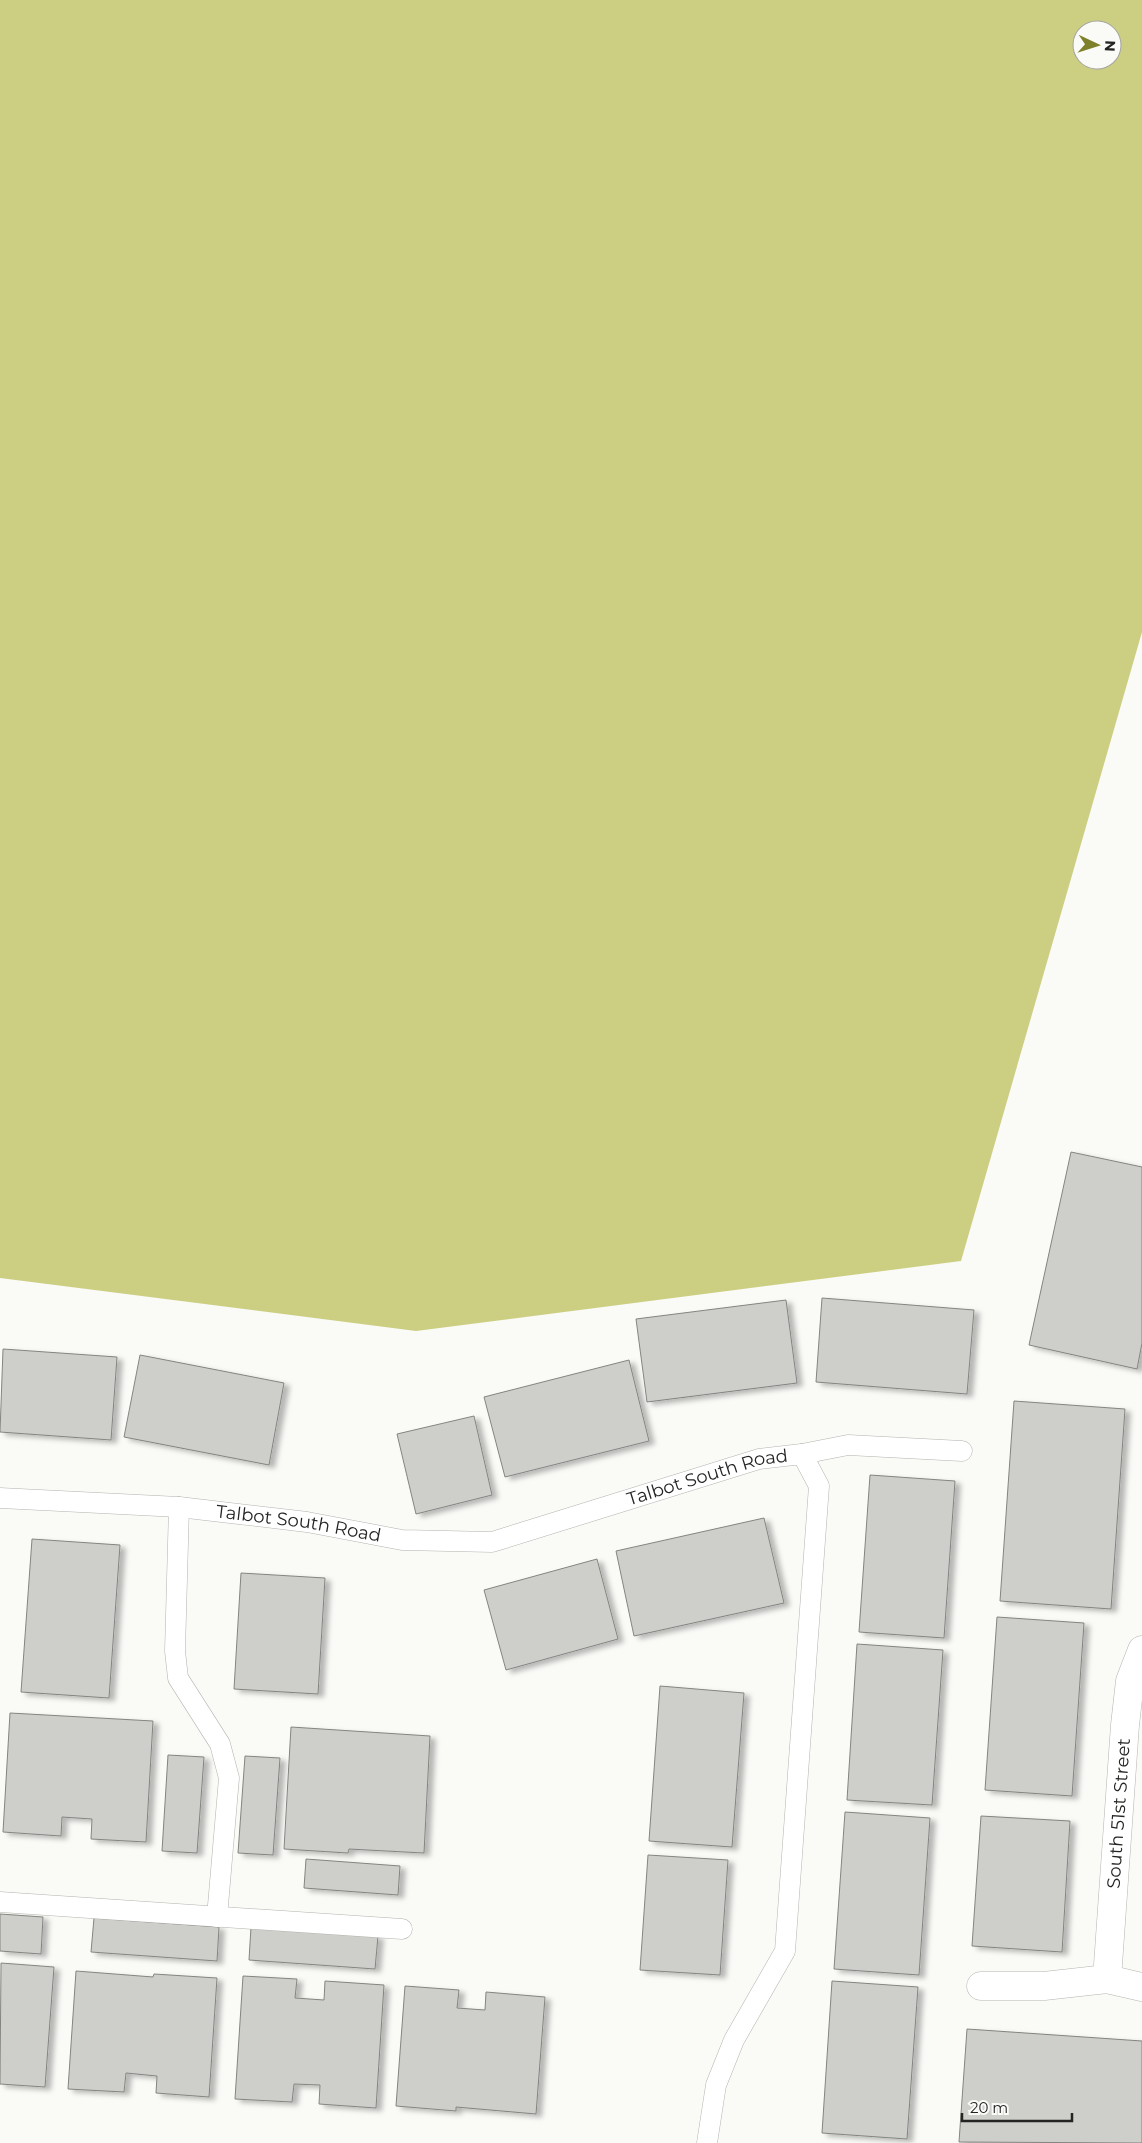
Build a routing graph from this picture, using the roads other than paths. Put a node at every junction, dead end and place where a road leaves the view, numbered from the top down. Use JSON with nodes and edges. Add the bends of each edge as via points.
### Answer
{"nodes":[{"id":1,"x":962,"y":1451,"type":"dead end"},
{"id":2,"x":802,"y":1454,"type":"junction"},
{"id":3,"x":0,"y":1498,"type":"edge"},
{"id":4,"x":180,"y":1507,"type":"junction"},
{"id":5,"x":1141,"y":1654,"type":"edge"},
{"id":6,"x":0,"y":1902,"type":"edge"},
{"id":7,"x":217,"y":1917,"type":"junction"},
{"id":8,"x":402,"y":1929,"type":"dead end"},
{"id":9,"x":1107,"y":1979,"type":"junction"},
{"id":10,"x":981,"y":1986,"type":"dead end"},
{"id":11,"x":1142,"y":1987,"type":"edge"},
{"id":12,"x":707,"y":2143,"type":"edge"}],
"edges":[{"from":1,"to":2,"type":"lane","via":[[848,1445]]},
{"from":2,"to":4,"type":"lane","name":"Talbot South Road","via":[[759,1459],[492,1542],[402,1540],[307,1522]]},
{"from":2,"to":12,"type":"lane","name":"Talbot South Road","via":[[819,1486],[784,1951],[734,2040],[716,2085]]},
{"from":3,"to":4,"type":"lane","name":"Talbot South Road"},
{"from":4,"to":7,"type":"lane","via":[[175,1651],[178,1678],[220,1744],[229,1778]]},
{"from":5,"to":9,"type":"street","name":"South 51st Street","via":[[1130,1681],[1125,1726]]},
{"from":6,"to":7,"type":"lane"},
{"from":7,"to":8,"type":"lane"},
{"from":9,"to":10,"type":"street","via":[[1044,1986]]},
{"from":9,"to":11,"type":"street"}]}
